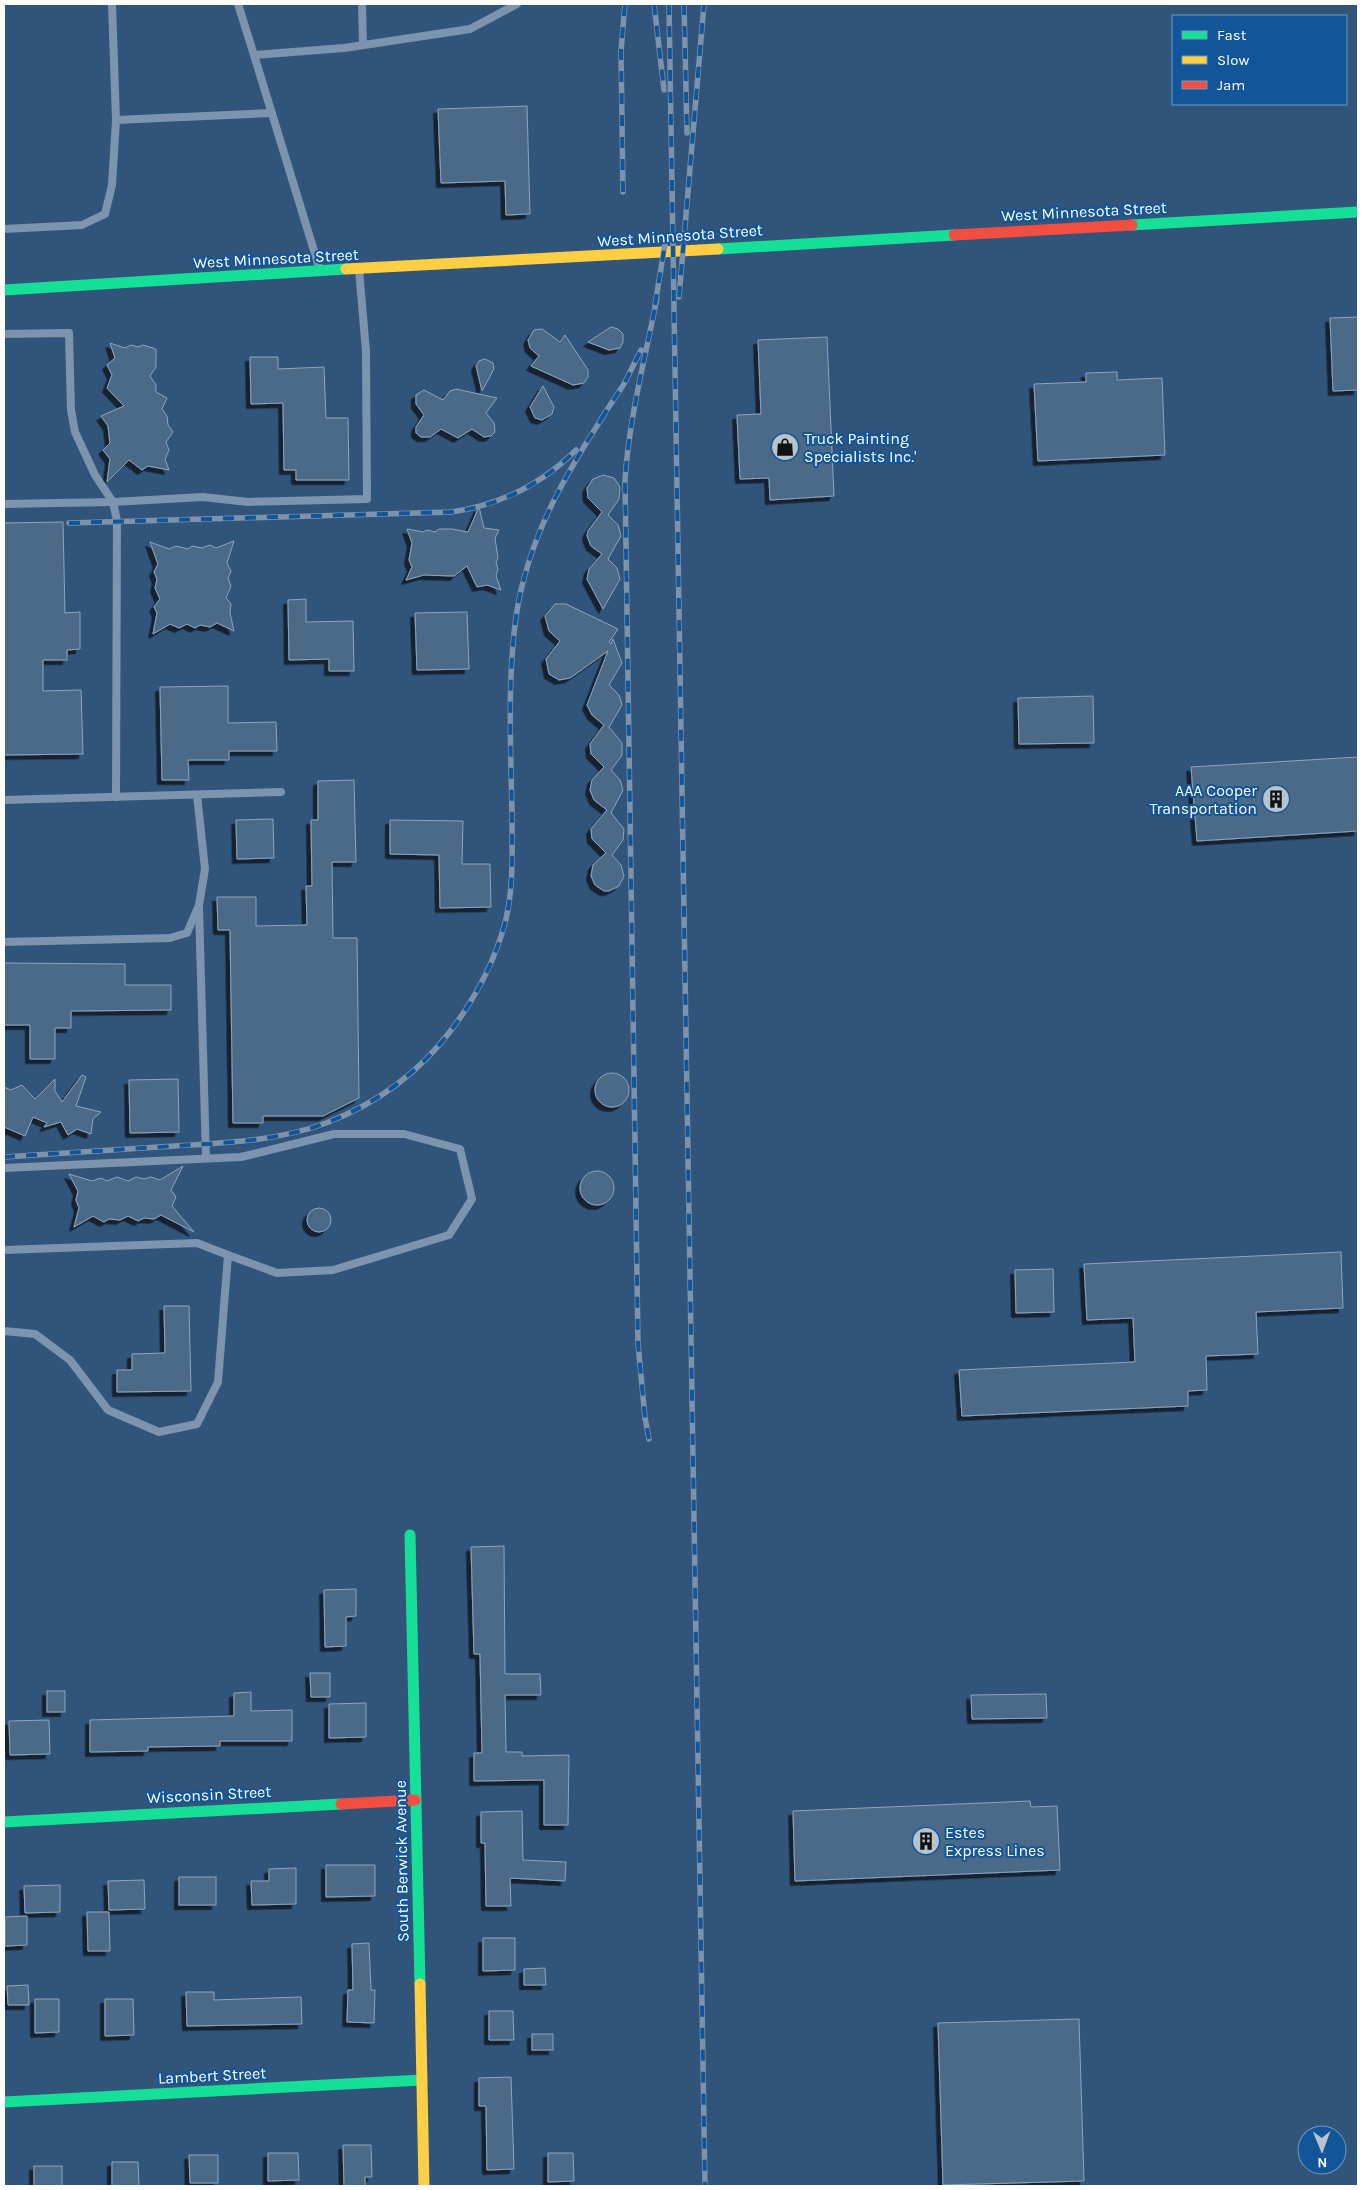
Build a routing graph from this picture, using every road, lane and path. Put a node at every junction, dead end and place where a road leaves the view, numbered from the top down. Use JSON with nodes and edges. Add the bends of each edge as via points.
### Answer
{"nodes":[{"id":1,"x":112,"y":4,"type":"edge"},
{"id":2,"x":238,"y":4,"type":"edge"},
{"id":3,"x":362,"y":4,"type":"edge"},
{"id":4,"x":517,"y":4,"type":"edge"},
{"id":5,"x":363,"y":45,"type":"junction"},
{"id":6,"x":254,"y":55,"type":"junction"},
{"id":7,"x":272,"y":113,"type":"junction"},
{"id":8,"x":116,"y":120,"type":"junction"},
{"id":9,"x":1358,"y":212,"type":"edge"},
{"id":10,"x":4,"y":229,"type":"edge"},
{"id":11,"x":320,"y":270,"type":"junction"},
{"id":12,"x":359,"y":270,"type":"junction"},
{"id":13,"x":4,"y":290,"type":"edge"},
{"id":14,"x":4,"y":334,"type":"edge"},
{"id":15,"x":113,"y":502,"type":"junction"},
{"id":16,"x":4,"y":504,"type":"edge"},
{"id":17,"x":281,"y":792,"type":"dead end"},
{"id":18,"x":197,"y":794,"type":"junction"},
{"id":19,"x":116,"y":797,"type":"junction"},
{"id":20,"x":4,"y":800,"type":"edge"},
{"id":21,"x":199,"y":905,"type":"junction"},
{"id":22,"x":4,"y":942,"type":"edge"},
{"id":23,"x":206,"y":1158,"type":"junction"},
{"id":24,"x":4,"y":1168,"type":"edge"},
{"id":25,"x":4,"y":1250,"type":"edge"},
{"id":26,"x":228,"y":1255,"type":"junction"},
{"id":27,"x":4,"y":1331,"type":"edge"},
{"id":28,"x":410,"y":1535,"type":"dead end"},
{"id":29,"x":415,"y":1800,"type":"junction"},
{"id":30,"x":4,"y":1822,"type":"edge"},
{"id":31,"x":422,"y":2080,"type":"junction"},
{"id":32,"x":4,"y":2102,"type":"edge"},
{"id":33,"x":424,"y":2186,"type":"edge"}],
"edges":[{"from":1,"to":8,"type":"lane"},
{"from":2,"to":6,"type":"lane"},
{"from":3,"to":5,"type":"lane"},
{"from":4,"to":5,"type":"lane","via":[[470,29]]},
{"from":5,"to":6,"type":"lane"},
{"from":6,"to":7,"type":"lane"},
{"from":7,"to":8,"type":"lane"},
{"from":7,"to":11,"type":"lane"},
{"from":8,"to":10,"type":"lane","via":[[112,185],[105,214],[82,225]]},
{"from":9,"to":12,"type":"street","name":"West Minnesota Street"},
{"from":11,"to":12,"type":"street","name":"West Minnesota Street"},
{"from":11,"to":13,"type":"street","name":"West Minnesota Street"},
{"from":12,"to":15,"type":"lane","via":[[366,351],[367,499],[248,502],[203,497]]},
{"from":14,"to":15,"type":"lane","via":[[69,332],[71,410],[75,432],[95,475]]},
{"from":15,"to":16,"type":"lane"},
{"from":15,"to":19,"type":"lane","via":[[118,530]]},
{"from":17,"to":18,"type":"lane"},
{"from":18,"to":19,"type":"lane"},
{"from":18,"to":21,"type":"lane","via":[[205,869]]},
{"from":19,"to":20,"type":"lane"},
{"from":21,"to":22,"type":"lane","via":[[187,933],[170,938]]},
{"from":21,"to":23,"type":"lane"},
{"from":23,"to":24,"type":"lane"},
{"from":23,"to":26,"type":"lane","via":[[241,1157],[334,1134],[404,1134],[460,1149],[472,1199],[449,1235],[333,1270],[276,1272]]},
{"from":25,"to":26,"type":"lane","via":[[197,1243]]},
{"from":26,"to":27,"type":"lane","via":[[218,1382],[197,1424],[158,1432],[108,1410],[70,1360],[35,1334]]},
{"from":28,"to":29,"type":"street","name":"South Berwick Avenue"},
{"from":29,"to":30,"type":"street","name":"Wisconsin Street"},
{"from":29,"to":31,"type":"street","name":"South Berwick Avenue"},
{"from":31,"to":32,"type":"street","name":"Lambert Street"},
{"from":31,"to":33,"type":"street","name":"South Berwick Avenue"}]}
